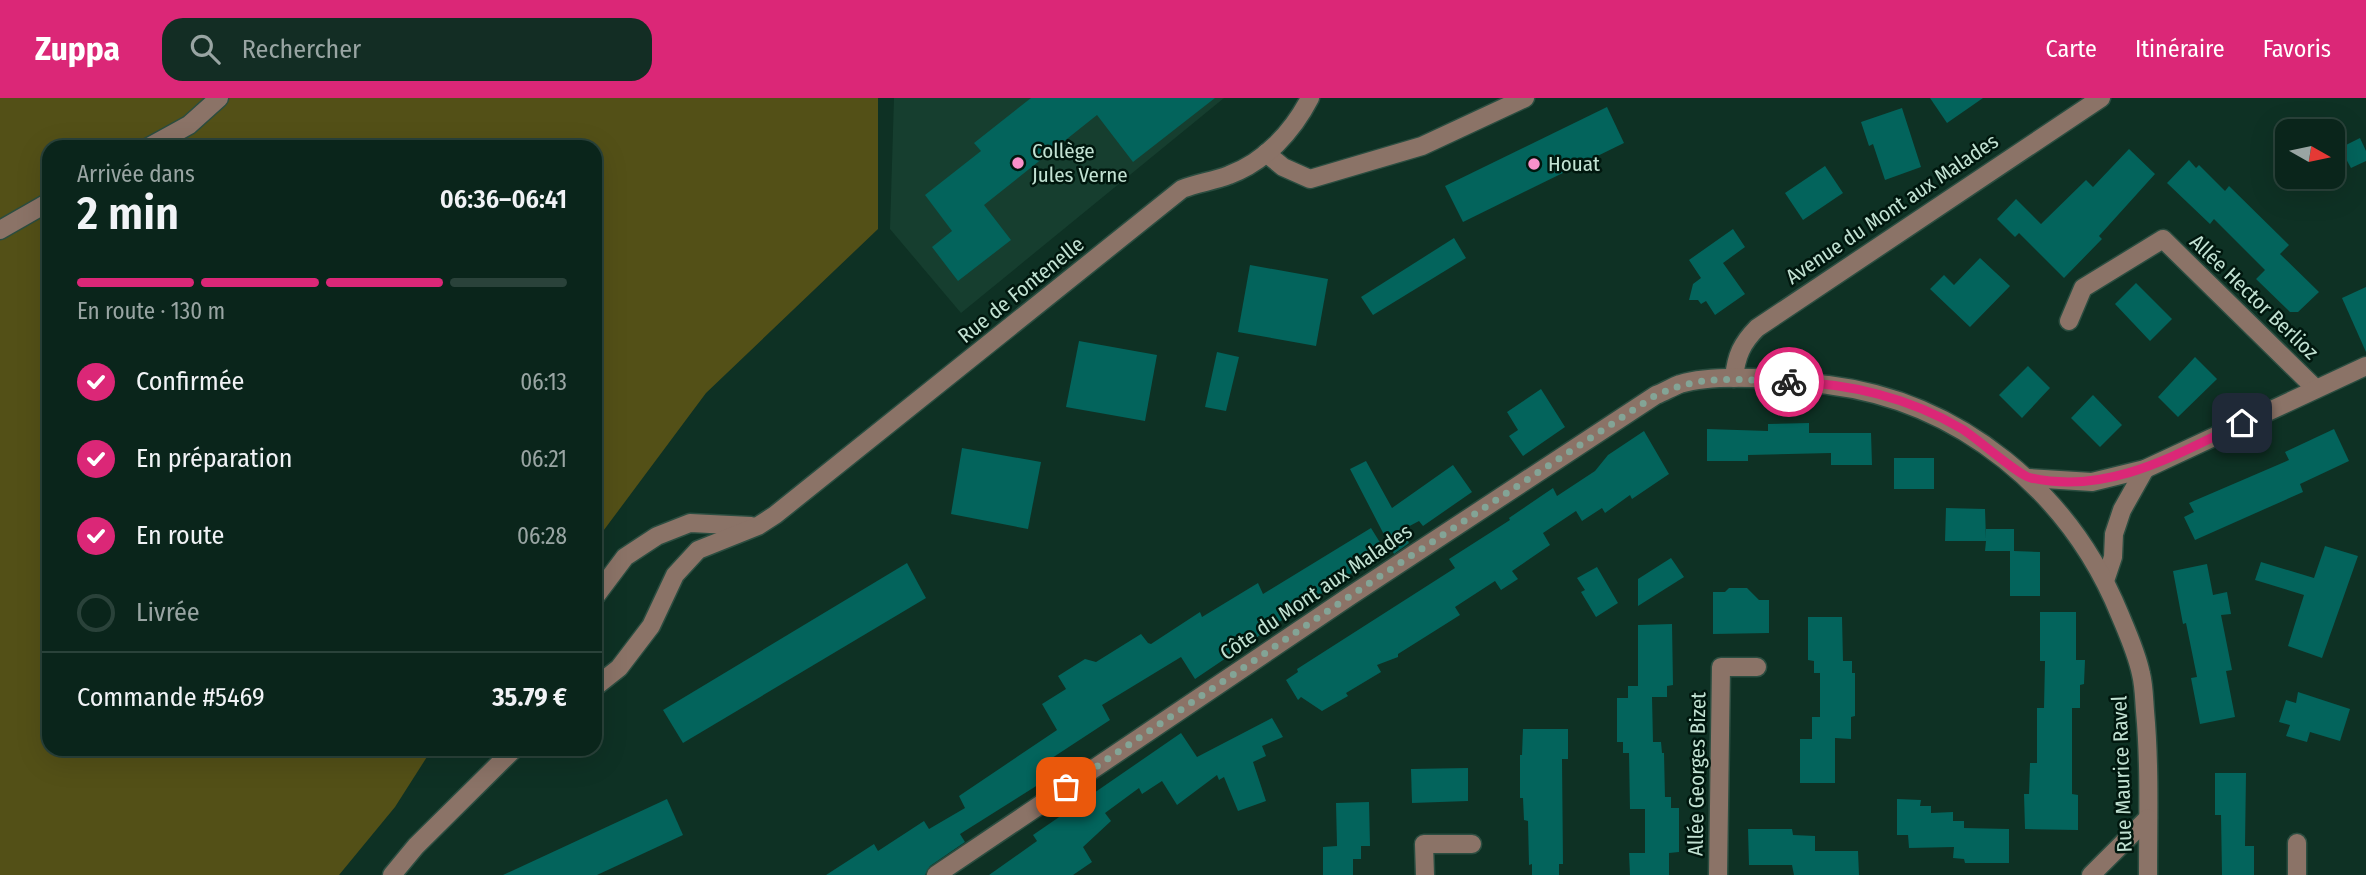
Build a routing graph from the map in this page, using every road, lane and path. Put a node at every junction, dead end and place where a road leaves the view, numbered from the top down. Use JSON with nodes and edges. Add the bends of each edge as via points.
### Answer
{"nodes":[{"id":1,"x":219,"y":98,"type":"edge"},
{"id":2,"x":1310,"y":98,"type":"edge"},
{"id":3,"x":1525,"y":98,"type":"edge"},
{"id":4,"x":2101,"y":98,"type":"edge"},
{"id":5,"x":162,"y":140,"type":"edge"},
{"id":6,"x":1266,"y":153,"type":"junction"},
{"id":7,"x":42,"y":206,"type":"edge"},
{"id":8,"x":0,"y":230,"type":"edge"},
{"id":9,"x":2069,"y":320,"type":"dead end"},
{"id":10,"x":2366,"y":366,"type":"edge"},
{"id":11,"x":1734,"y":378,"type":"junction"},
{"id":12,"x":2316,"y":389,"type":"junction"},
{"id":13,"x":2145,"y":469,"type":"junction"},
{"id":14,"x":2028,"y":478,"type":"junction"},
{"id":15,"x":758,"y":526,"type":"junction"},
{"id":16,"x":2105,"y":580,"type":"junction"},
{"id":17,"x":602,"y":588,"type":"edge"},
{"id":18,"x":1757,"y":667,"type":"dead end"},
{"id":19,"x":602,"y":676,"type":"edge"},
{"id":20,"x":507,"y":756,"type":"edge"},
{"id":21,"x":2148,"y":818,"type":"junction"},
{"id":22,"x":2297,"y":843,"type":"dead end"},
{"id":23,"x":1472,"y":844,"type":"dead end"},
{"id":24,"x":392,"y":875,"type":"edge"},
{"id":25,"x":936,"y":875,"type":"edge"},
{"id":26,"x":1425,"y":875,"type":"edge"},
{"id":27,"x":1718,"y":875,"type":"edge"},
{"id":28,"x":2091,"y":875,"type":"edge"},
{"id":29,"x":2148,"y":875,"type":"edge"},
{"id":30,"x":2297,"y":875,"type":"edge"}],
"edges":[{"from":1,"to":5,"type":"street","via":[[189,125]]},
{"from":2,"to":6,"type":"street","name":"Rue de Fontenelle","via":[[1293,126]]},
{"from":3,"to":6,"type":"street","via":[[1422,146],[1310,179]]},
{"from":4,"to":11,"type":"street","name":"Avenue du Mont aux Malades","via":[[1757,328],[1738,354]]},
{"from":6,"to":15,"type":"street","name":"Rue de Fontenelle","via":[[1243,169],[1182,189]]},
{"from":7,"to":8,"type":"street"},
{"from":9,"to":12,"type":"street","name":"Allée Hector Berlioz","via":[[2084,288],[2163,239]]},
{"from":10,"to":12,"type":"street"},
{"from":11,"to":14,"type":"street","name":"Rue Maurice Ravel","via":[[1857,388],[1893,398],[1962,429]]},
{"from":11,"to":25,"type":"street","name":"Côte du Mont aux Malades","via":[[1681,384],[1656,395]]},
{"from":12,"to":13,"type":"street"},
{"from":13,"to":14,"type":"street","via":[[2092,482]]},
{"from":13,"to":16,"type":"street","via":[[2122,510]]},
{"from":14,"to":16,"type":"street","name":"Rue Maurice Ravel","via":[[2073,529]]},
{"from":15,"to":17,"type":"street","via":[[690,523],[657,536],[625,557]]},
{"from":15,"to":19,"type":"street","name":"Rue de Fontenelle","via":[[698,550],[675,575],[651,626],[619,668]]},
{"from":16,"to":21,"type":"street","name":"Rue Maurice Ravel","via":[[2141,674]]},
{"from":18,"to":27,"type":"street","name":"Allée Georges Bizet","via":[[1721,667]]},
{"from":20,"to":24,"type":"street"},
{"from":21,"to":28,"type":"street"},
{"from":21,"to":29,"type":"street","name":"Rue Maurice Ravel"},
{"from":22,"to":30,"type":"street"},
{"from":23,"to":26,"type":"street","via":[[1424,844]]}]}
